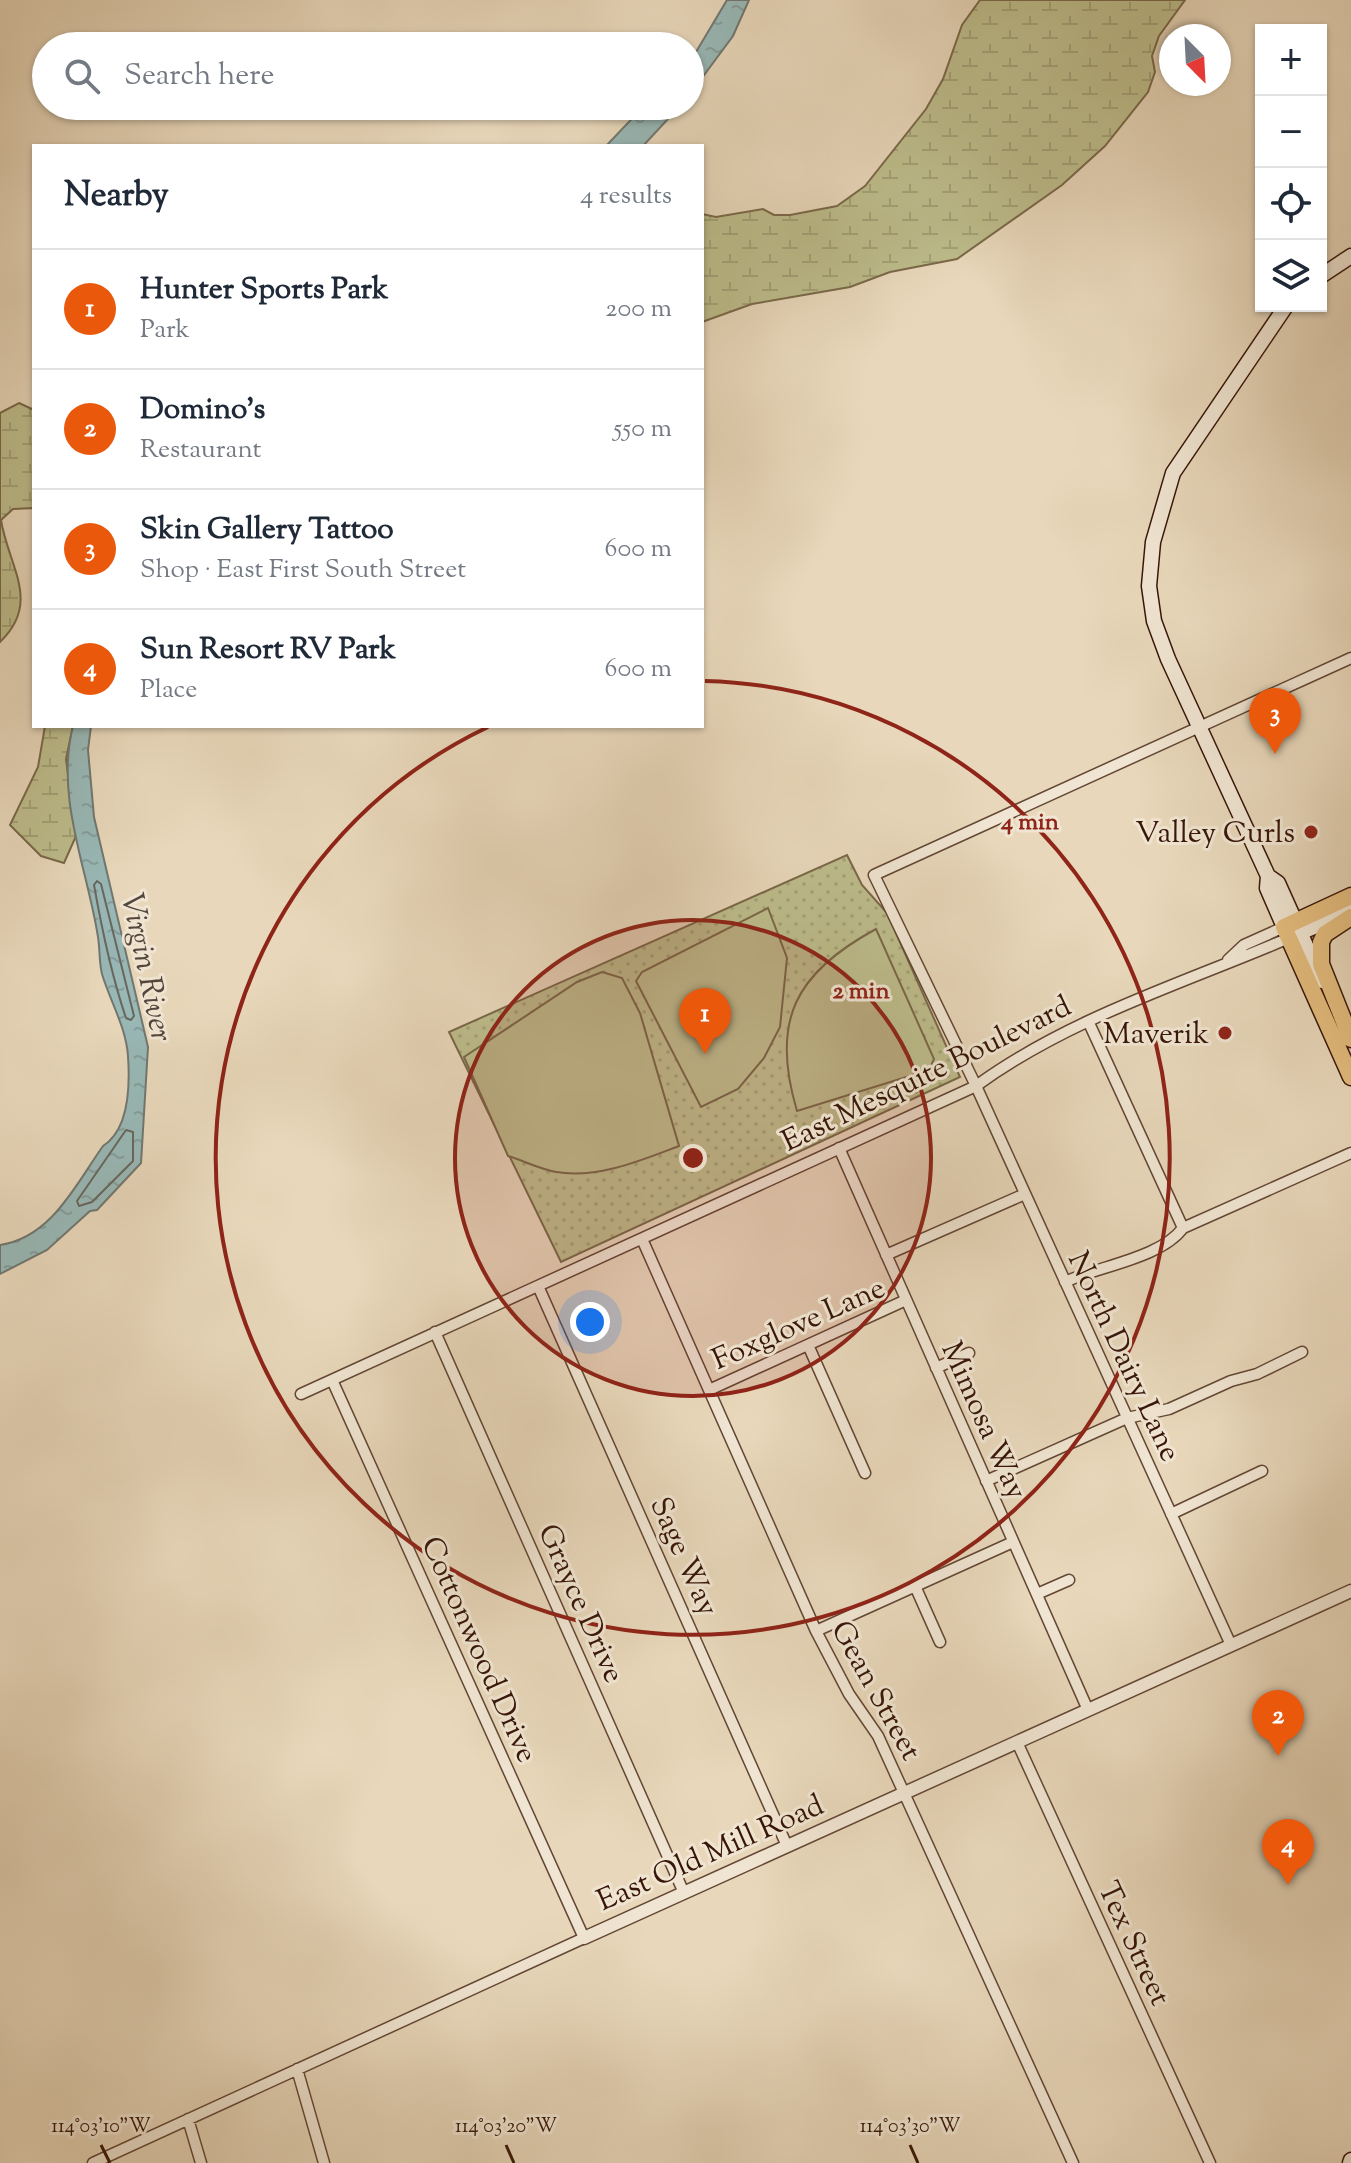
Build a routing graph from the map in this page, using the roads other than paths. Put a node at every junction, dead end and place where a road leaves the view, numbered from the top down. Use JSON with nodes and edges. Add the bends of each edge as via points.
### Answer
{"nodes":[{"id":1,"x":1351,"y":256,"type":"edge"},
{"id":2,"x":1327,"y":272,"type":"edge"},
{"id":3,"x":1282,"y":312,"type":"edge"},
{"id":4,"x":1351,"y":658,"type":"edge"},
{"id":5,"x":1199,"y":727,"type":"junction"},
{"id":6,"x":1351,"y":896,"type":"edge"},
{"id":7,"x":1351,"y":911,"type":"edge"},
{"id":8,"x":1351,"y":917,"type":"edge"},
{"id":9,"x":1292,"y":930,"type":"junction"},
{"id":10,"x":1338,"y":1009,"type":"junction"},
{"id":11,"x":1089,"y":1023,"type":"junction"},
{"id":12,"x":1351,"y":1039,"type":"edge"},
{"id":13,"x":1351,"y":1077,"type":"edge"},
{"id":14,"x":976,"y":1086,"type":"junction"},
{"id":15,"x":839,"y":1148,"type":"junction"},
{"id":16,"x":1351,"y":1153,"type":"edge"},
{"id":17,"x":1025,"y":1194,"type":"junction"},
{"id":18,"x":1183,"y":1228,"type":"junction"},
{"id":19,"x":642,"y":1239,"type":"junction"},
{"id":20,"x":886,"y":1255,"type":"junction"},
{"id":21,"x":1065,"y":1282,"type":"junction"},
{"id":22,"x":538,"y":1286,"type":"junction"},
{"id":23,"x":906,"y":1300,"type":"junction"},
{"id":24,"x":435,"y":1332,"type":"junction"},
{"id":25,"x":808,"y":1345,"type":"junction"},
{"id":26,"x":1302,"y":1352,"type":"dead end"},
{"id":27,"x":969,"y":1353,"type":"dead end"},
{"id":28,"x":936,"y":1368,"type":"junction"},
{"id":29,"x":332,"y":1380,"type":"junction"},
{"id":30,"x":709,"y":1390,"type":"junction"},
{"id":31,"x":301,"y":1394,"type":"dead end"},
{"id":32,"x":1127,"y":1418,"type":"junction"},
{"id":33,"x":1262,"y":1471,"type":"dead end"},
{"id":34,"x":865,"y":1473,"type":"dead end"},
{"id":35,"x":986,"y":1481,"type":"junction"},
{"id":36,"x":1171,"y":1514,"type":"junction"},
{"id":37,"x":1013,"y":1542,"type":"junction"},
{"id":38,"x":1069,"y":1580,"type":"dead end"},
{"id":39,"x":915,"y":1586,"type":"junction"},
{"id":40,"x":1351,"y":1591,"type":"edge"},
{"id":41,"x":1037,"y":1594,"type":"junction"},
{"id":42,"x":816,"y":1631,"type":"junction"},
{"id":43,"x":940,"y":1642,"type":"dead end"},
{"id":44,"x":1231,"y":1645,"type":"junction"},
{"id":45,"x":1088,"y":1710,"type":"junction"},
{"id":46,"x":1017,"y":1742,"type":"junction"},
{"id":47,"x":905,"y":1793,"type":"junction"},
{"id":48,"x":787,"y":1846,"type":"junction"},
{"id":49,"x":684,"y":1893,"type":"junction"},
{"id":50,"x":584,"y":1938,"type":"junction"},
{"id":51,"x":297,"y":2069,"type":"junction"},
{"id":52,"x":188,"y":2119,"type":"junction"},
{"id":53,"x":93,"y":2163,"type":"edge"},
{"id":54,"x":201,"y":2163,"type":"edge"},
{"id":55,"x":324,"y":2163,"type":"edge"},
{"id":56,"x":1073,"y":2163,"type":"edge"},
{"id":57,"x":1210,"y":2163,"type":"edge"}],
"edges":[{"from":1,"to":2,"type":"main road"},
{"from":3,"to":5,"type":"main road","via":[[1173,473],[1153,542],[1149,586],[1154,621]]},
{"from":4,"to":5,"type":"street"},
{"from":5,"to":9,"type":"main road","via":[[1268,876],[1278,883]]},
{"from":5,"to":14,"type":"street","name":"North Dairy Lane","via":[[874,875]]},
{"from":6,"to":9,"type":"main road","name":"East Mesquite Boulevard"},
{"from":7,"to":9,"type":"main road","name":"East Mesquite Boulevard"},
{"from":8,"to":10,"type":"main road","via":[[1336,924],[1321,942],[1321,964]]},
{"from":9,"to":10,"type":"main road"},
{"from":9,"to":11,"type":"street","name":"East Mesquite Boulevard","via":[[1244,945],[1226,961]]},
{"from":9,"to":13,"type":"main road"},
{"from":10,"to":12,"type":"main road"},
{"from":11,"to":14,"type":"street","name":"East Mesquite Boulevard"},
{"from":11,"to":18,"type":"street"},
{"from":14,"to":15,"type":"street","name":"East Mesquite Boulevard"},
{"from":14,"to":17,"type":"street","name":"North Dairy Lane"},
{"from":15,"to":19,"type":"street","name":"East Mesquite Boulevard"},
{"from":15,"to":20,"type":"street","name":"Mimosa Way"},
{"from":16,"to":18,"type":"street"},
{"from":17,"to":20,"type":"street"},
{"from":17,"to":21,"type":"street","name":"North Dairy Lane"},
{"from":18,"to":21,"type":"street","via":[[1176,1238],[1148,1251]]},
{"from":19,"to":22,"type":"street","name":"East Mesquite Boulevard"},
{"from":19,"to":30,"type":"street","name":"Gean Street"},
{"from":20,"to":23,"type":"street","name":"Mimosa Way"},
{"from":21,"to":32,"type":"street","name":"North Dairy Lane"},
{"from":22,"to":24,"type":"street","name":"East Mesquite Boulevard"},
{"from":22,"to":48,"type":"street","name":"Sage Way"},
{"from":23,"to":25,"type":"street","name":"Foxglove Lane"},
{"from":23,"to":28,"type":"street","name":"Mimosa Way"},
{"from":24,"to":29,"type":"street","name":"East Mesquite Boulevard"},
{"from":24,"to":49,"type":"street","name":"Grayce Drive"},
{"from":25,"to":30,"type":"street","name":"Foxglove Lane"},
{"from":25,"to":34,"type":"street"},
{"from":26,"to":32,"type":"street","via":[[1169,1409]]},
{"from":27,"to":28,"type":"street"},
{"from":28,"to":35,"type":"street","name":"Mimosa Way"},
{"from":29,"to":31,"type":"street","name":"East Mesquite Boulevard"},
{"from":29,"to":50,"type":"street","name":"Cottonwood Drive"},
{"from":30,"to":42,"type":"street","name":"Gean Street"},
{"from":32,"to":35,"type":"street"},
{"from":32,"to":36,"type":"street","name":"North Dairy Lane"},
{"from":33,"to":36,"type":"street"},
{"from":35,"to":37,"type":"street","name":"Mimosa Way"},
{"from":36,"to":44,"type":"street","name":"North Dairy Lane"},
{"from":37,"to":39,"type":"street"},
{"from":37,"to":41,"type":"street","name":"Mimosa Way"},
{"from":38,"to":41,"type":"street"},
{"from":39,"to":42,"type":"street"},
{"from":39,"to":43,"type":"street"},
{"from":40,"to":44,"type":"street","name":"East Old Mill Road"},
{"from":41,"to":45,"type":"street","name":"Mimosa Way"},
{"from":42,"to":47,"type":"street","name":"Gean Street"},
{"from":44,"to":45,"type":"street","name":"East Old Mill Road"},
{"from":45,"to":46,"type":"street","name":"East Old Mill Road"},
{"from":46,"to":47,"type":"street","name":"East Old Mill Road"},
{"from":46,"to":57,"type":"street","name":"Tex Street"},
{"from":47,"to":48,"type":"street","name":"East Old Mill Road"},
{"from":47,"to":56,"type":"street","name":"Gean Street"},
{"from":48,"to":49,"type":"street","name":"East Old Mill Road"},
{"from":49,"to":50,"type":"street","name":"East Old Mill Road"},
{"from":50,"to":51,"type":"street","name":"East Old Mill Road"},
{"from":51,"to":52,"type":"street","name":"East Old Mill Road"},
{"from":51,"to":55,"type":"street"},
{"from":52,"to":53,"type":"street","name":"East Old Mill Road"},
{"from":52,"to":54,"type":"street"}]}
